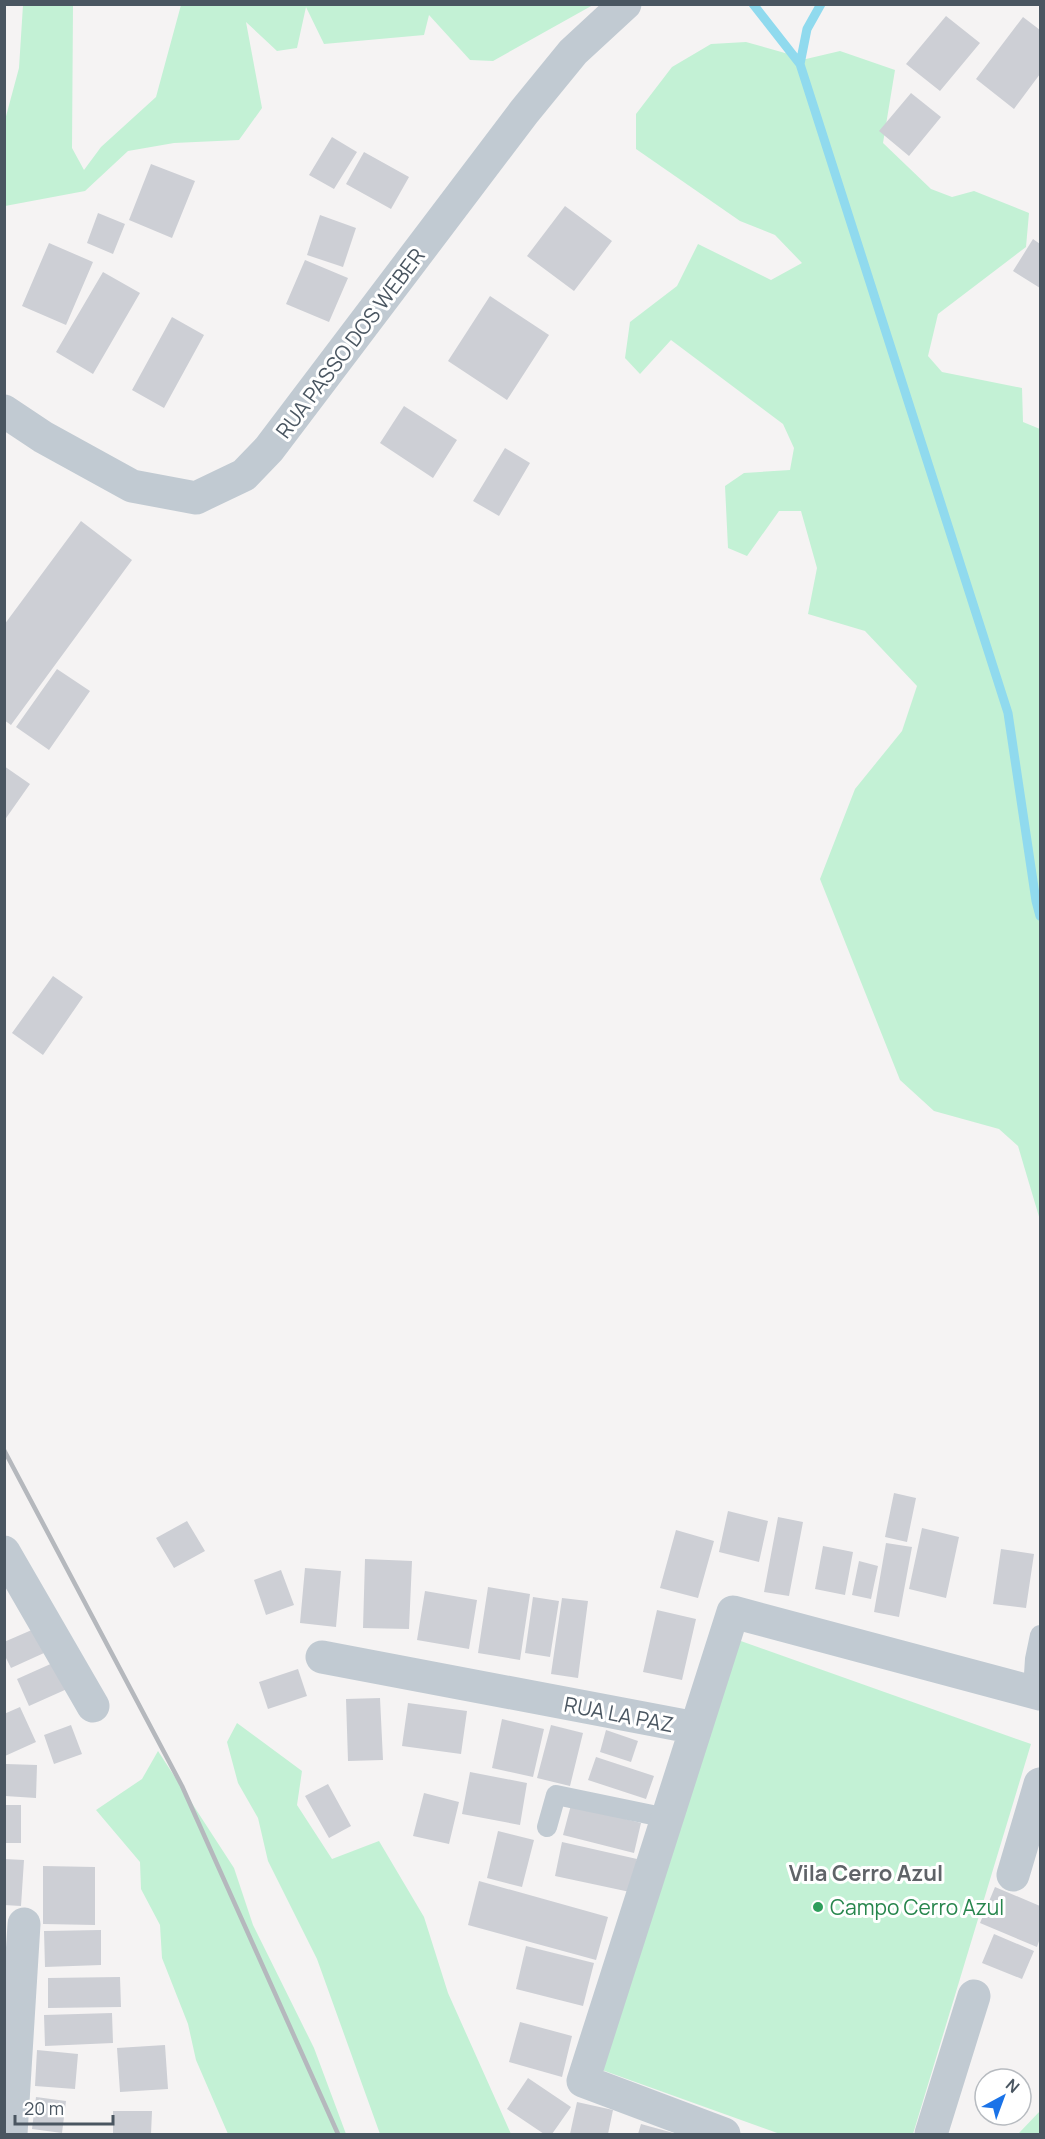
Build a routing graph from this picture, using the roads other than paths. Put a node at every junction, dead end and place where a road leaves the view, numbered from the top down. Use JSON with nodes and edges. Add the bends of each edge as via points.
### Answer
{"nodes":[{"id":1,"x":625,"y":4,"type":"edge"},
{"id":2,"x":4,"y":411,"type":"edge"},
{"id":3,"x":4,"y":1552,"type":"edge"},
{"id":4,"x":1041,"y":1635,"type":"edge"},
{"id":5,"x":322,"y":1657,"type":"dead end"},
{"id":6,"x":1037,"y":1692,"type":"edge"},
{"id":7,"x":93,"y":1706,"type":"dead end"},
{"id":8,"x":696,"y":1728,"type":"junction"},
{"id":9,"x":1041,"y":1784,"type":"edge"},
{"id":10,"x":667,"y":1818,"type":"junction"},
{"id":11,"x":547,"y":1827,"type":"dead end"},
{"id":12,"x":1013,"y":1875,"type":"dead end"},
{"id":13,"x":24,"y":1924,"type":"dead end"},
{"id":14,"x":974,"y":1996,"type":"dead end"},
{"id":15,"x":11,"y":2134,"type":"edge"},
{"id":16,"x":724,"y":2134,"type":"edge"},
{"id":17,"x":931,"y":2134,"type":"edge"}],
"edges":[{"from":1,"to":2,"type":"street","name":"RUA PASSO DOS WEBER","via":[[573,52],[276,440],[244,475],[196,498],[132,486]]},
{"from":3,"to":7,"type":"street"},
{"from":4,"to":6,"type":"lane","via":[[1035,1659]]},
{"from":5,"to":8,"type":"street","name":"RUA LA PAZ"},
{"from":6,"to":8,"type":"street","name":"RUA LA PAZ","via":[[733,1612]]},
{"from":8,"to":10,"type":"street"},
{"from":9,"to":12,"type":"street"},
{"from":10,"to":11,"type":"lane","via":[[556,1795]]},
{"from":10,"to":16,"type":"street","via":[[583,2081]]},
{"from":13,"to":15,"type":"street"},
{"from":14,"to":17,"type":"street"}]}
